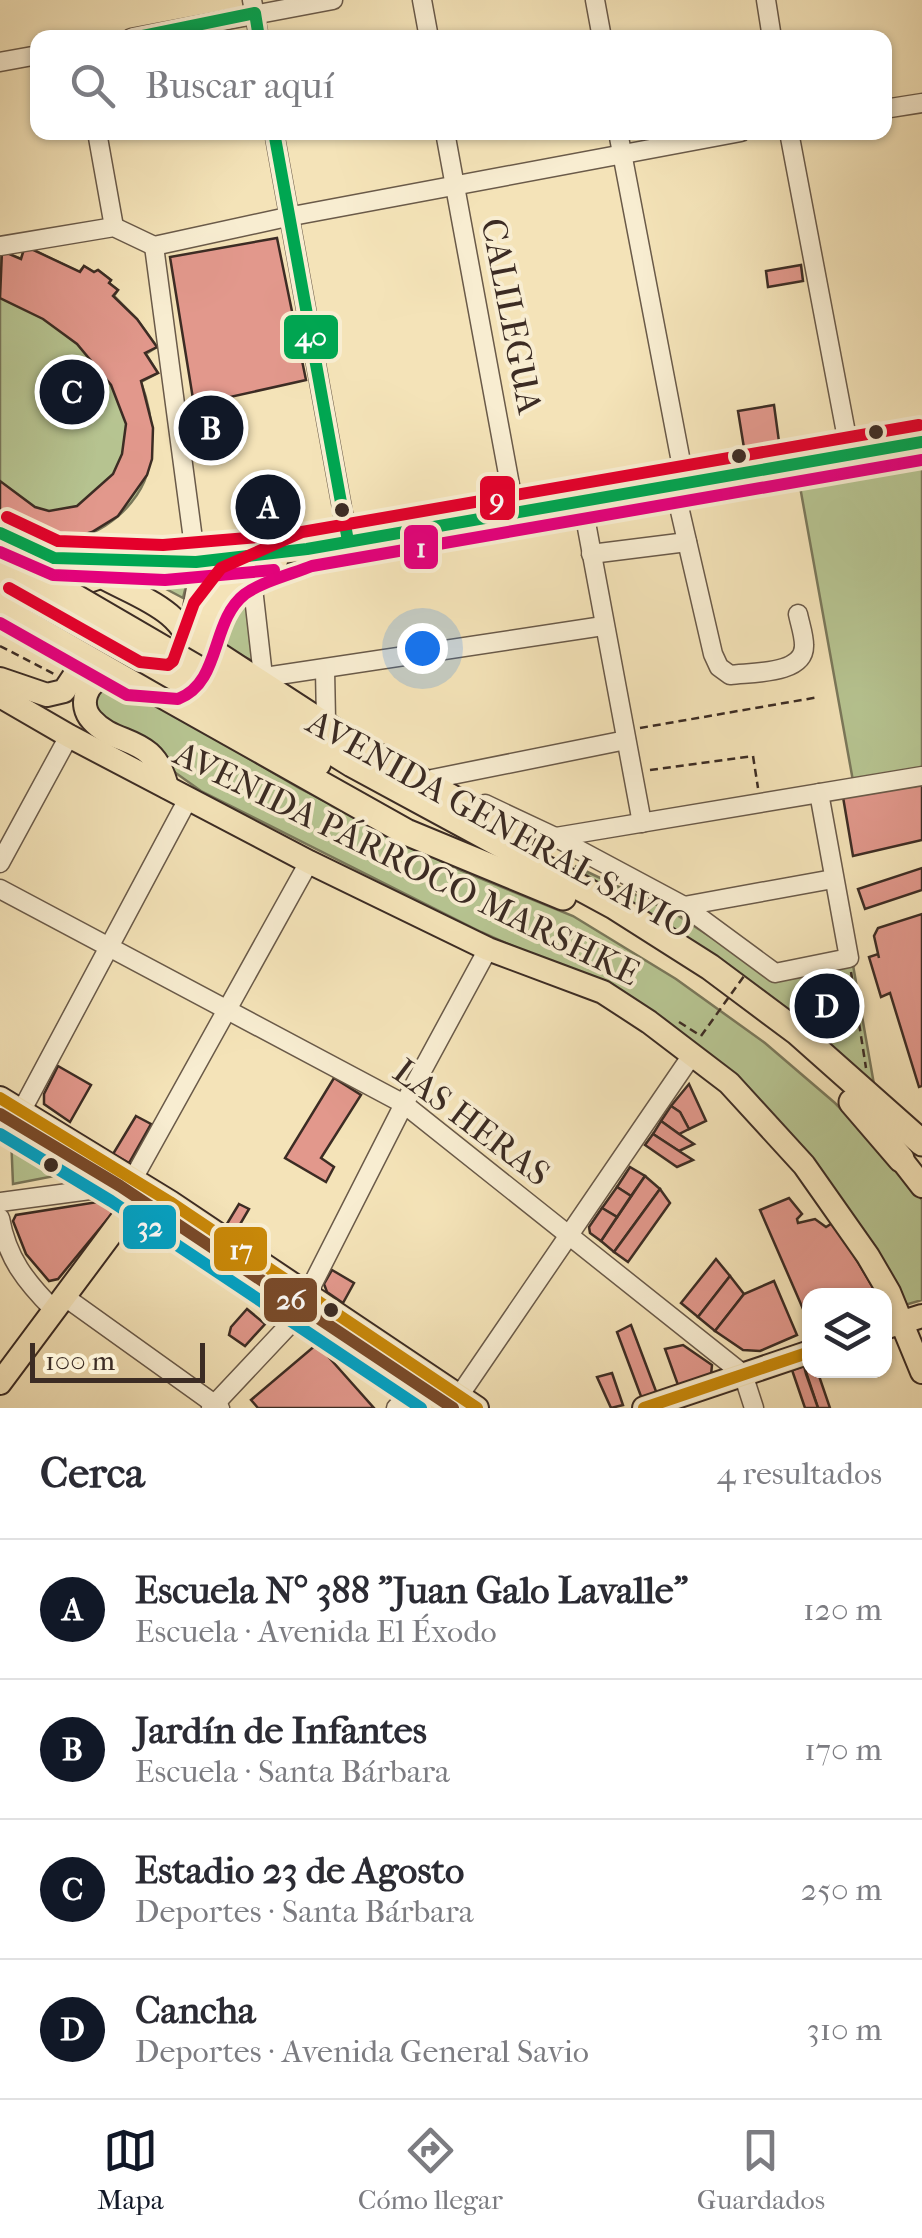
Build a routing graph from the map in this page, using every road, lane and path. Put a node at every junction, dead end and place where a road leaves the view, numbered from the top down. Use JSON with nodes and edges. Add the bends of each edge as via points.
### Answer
{"nodes":[{"id":1,"x":334,"y":0,"type":"edge"},
{"id":2,"x":422,"y":0,"type":"edge"},
{"id":3,"x":596,"y":0,"type":"edge"},
{"id":4,"x":766,"y":0,"type":"edge"},
{"id":5,"x":254,"y":7,"type":"edge"},
{"id":6,"x":163,"y":30,"type":"edge"},
{"id":7,"x":428,"y":30,"type":"edge"},
{"id":8,"x":601,"y":30,"type":"edge"},
{"id":9,"x":771,"y":30,"type":"edge"},
{"id":10,"x":30,"y":56,"type":"edge"},
{"id":11,"x":0,"y":62,"type":"edge"},
{"id":12,"x":922,"y":102,"type":"edge"},
{"id":13,"x":892,"y":107,"type":"edge"},
{"id":14,"x":99,"y":140,"type":"edge"},
{"id":15,"x":275,"y":140,"type":"edge"},
{"id":16,"x":446,"y":140,"type":"edge"},
{"id":17,"x":619,"y":140,"type":"edge"},
{"id":18,"x":698,"y":140,"type":"edge"},
{"id":19,"x":791,"y":140,"type":"edge"},
{"id":20,"x":622,"y":154,"type":"junction"},
{"id":21,"x":454,"y":186,"type":"junction"},
{"id":22,"x":287,"y":217,"type":"junction"},
{"id":23,"x":114,"y":226,"type":"junction"},
{"id":24,"x":0,"y":246,"type":"edge"},
{"id":25,"x":154,"y":246,"type":"junction"},
{"id":26,"x":922,"y":442,"type":"edge"},
{"id":27,"x":850,"y":454,"type":"junction"},
{"id":28,"x":679,"y":484,"type":"junction"},
{"id":29,"x":582,"y":501,"type":"junction"},
{"id":30,"x":515,"y":512,"type":"junction"},
{"id":31,"x":0,"y":533,"type":"edge"},
{"id":32,"x":348,"y":541,"type":"junction"},
{"id":33,"x":687,"y":542,"type":"junction"},
{"id":34,"x":306,"y":549,"type":"junction"},
{"id":35,"x":591,"y":554,"type":"junction"},
{"id":36,"x":0,"y":556,"type":"edge"},
{"id":37,"x":54,"y":558,"type":"junction"},
{"id":38,"x":282,"y":558,"type":"junction"},
{"id":39,"x":196,"y":562,"type":"junction"},
{"id":40,"x":163,"y":563,"type":"junction"},
{"id":41,"x":102,"y":578,"type":"junction"},
{"id":42,"x":0,"y":579,"type":"edge"},
{"id":43,"x":0,"y":602,"type":"edge"},
{"id":44,"x":798,"y":614,"type":"dead end"},
{"id":45,"x":604,"y":626,"type":"junction"},
{"id":46,"x":66,"y":640,"type":"junction"},
{"id":47,"x":193,"y":643,"type":"junction"},
{"id":48,"x":0,"y":646,"type":"edge"},
{"id":49,"x":326,"y":670,"type":"junction"},
{"id":50,"x":298,"y":673,"type":"junction"},
{"id":51,"x":62,"y":678,"type":"dead end"},
{"id":52,"x":0,"y":679,"type":"edge"},
{"id":53,"x":134,"y":679,"type":"junction"},
{"id":54,"x":265,"y":681,"type":"junction"},
{"id":55,"x":0,"y":696,"type":"edge"},
{"id":56,"x":819,"y":698,"type":"dead end"},
{"id":57,"x":305,"y":724,"type":"junction"},
{"id":58,"x":625,"y":735,"type":"junction"},
{"id":59,"x":69,"y":736,"type":"junction"},
{"id":60,"x":632,"y":773,"type":"junction"},
{"id":61,"x":922,"y":776,"type":"edge"},
{"id":62,"x":432,"y":779,"type":"junction"},
{"id":63,"x":178,"y":793,"type":"junction"},
{"id":64,"x":819,"y":794,"type":"junction"},
{"id":65,"x":761,"y":804,"type":"junction"},
{"id":66,"x":642,"y":823,"type":"junction"},
{"id":67,"x":555,"y":837,"type":"junction"},
{"id":68,"x":0,"y":862,"type":"edge"},
{"id":69,"x":310,"y":862,"type":"junction"},
{"id":70,"x":834,"y":879,"type":"junction"},
{"id":71,"x":0,"y":889,"type":"edge"},
{"id":72,"x":562,"y":896,"type":"junction"},
{"id":73,"x":684,"y":906,"type":"junction"},
{"id":74,"x":110,"y":946,"type":"junction"},
{"id":75,"x":488,"y":949,"type":"junction"},
{"id":76,"x":849,"y":958,"type":"junction"},
{"id":77,"x":744,"y":976,"type":"dead end"},
{"id":78,"x":226,"y":1008,"type":"junction"},
{"id":79,"x":671,"y":1017,"type":"dead end"},
{"id":80,"x":697,"y":1045,"type":"junction"},
{"id":81,"x":866,"y":1069,"type":"dead end"},
{"id":82,"x":404,"y":1104,"type":"junction"},
{"id":83,"x":7,"y":1112,"type":"edge"},
{"id":84,"x":890,"y":1116,"type":"junction"},
{"id":85,"x":922,"y":1128,"type":"edge"},
{"id":86,"x":922,"y":1142,"type":"edge"},
{"id":87,"x":911,"y":1166,"type":"edge"},
{"id":88,"x":922,"y":1186,"type":"edge"},
{"id":89,"x":135,"y":1188,"type":"junction"},
{"id":90,"x":0,"y":1202,"type":"edge"},
{"id":91,"x":0,"y":1218,"type":"edge"},
{"id":92,"x":570,"y":1237,"type":"junction"},
{"id":93,"x":306,"y":1301,"type":"junction"},
{"id":94,"x":60,"y":1304,"type":"junction"},
{"id":95,"x":903,"y":1322,"type":"edge"},
{"id":96,"x":802,"y":1355,"type":"edge"},
{"id":97,"x":922,"y":1372,"type":"edge"},
{"id":98,"x":742,"y":1374,"type":"junction"},
{"id":99,"x":0,"y":1383,"type":"edge"},
{"id":100,"x":421,"y":1386,"type":"junction"},
{"id":101,"x":463,"y":1404,"type":"edge"},
{"id":102,"x":216,"y":1406,"type":"edge"},
{"id":103,"x":396,"y":1408,"type":"edge"},
{"id":104,"x":644,"y":1408,"type":"edge"},
{"id":105,"x":754,"y":1408,"type":"edge"}],
"edges":[{"from":1,"to":5,"type":"street"},
{"from":2,"to":7,"type":"street"},
{"from":3,"to":8,"type":"street"},
{"from":4,"to":9,"type":"street"},
{"from":5,"to":6,"type":"street"},
{"from":10,"to":11,"type":"street"},
{"from":12,"to":13,"type":"street"},
{"from":14,"to":23,"type":"street"},
{"from":15,"to":22,"type":"street"},
{"from":16,"to":21,"type":"street","name":"CALILEGUA"},
{"from":17,"to":20,"type":"street"},
{"from":18,"to":20,"type":"street"},
{"from":19,"to":27,"type":"street"},
{"from":20,"to":21,"type":"street"},
{"from":20,"to":28,"type":"street"},
{"from":21,"to":22,"type":"street"},
{"from":21,"to":30,"type":"street","name":"CALILEGUA"},
{"from":22,"to":25,"type":"street"},
{"from":22,"to":32,"type":"street"},
{"from":23,"to":24,"type":"street"},
{"from":23,"to":25,"type":"street"},
{"from":25,"to":39,"type":"street"},
{"from":26,"to":27,"type":"main road"},
{"from":27,"to":28,"type":"main road"},
{"from":28,"to":29,"type":"main road"},
{"from":28,"to":33,"type":"street"},
{"from":29,"to":30,"type":"main road"},
{"from":29,"to":35,"type":"street"},
{"from":30,"to":32,"type":"main road"},
{"from":31,"to":37,"type":"highway"},
{"from":32,"to":34,"type":"main road"},
{"from":33,"to":35,"type":"street"},
{"from":33,"to":44,"type":"street","via":[[713,654],[730,675],[790,667],[801,658]]},
{"from":34,"to":38,"type":"main road"},
{"from":34,"to":39,"type":"main road"},
{"from":35,"to":45,"type":"street"},
{"from":36,"to":57,"type":"highway","name":"AVENIDA GENERAL SAVIO","bridge":true},
{"from":37,"to":40,"type":"main road"},
{"from":37,"to":41,"type":"street"},
{"from":38,"to":47,"type":"main road","via":[[228,585]]},
{"from":38,"to":54,"type":"street","via":[[257,575],[253,588]]},
{"from":39,"to":40,"type":"main road"},
{"from":39,"to":47,"type":"street"},
{"from":40,"to":41,"type":"main road"},
{"from":41,"to":46,"type":"main road","via":[[80,584],[63,600],[58,614]]},
{"from":41,"to":47,"type":"main road","via":[[175,617]]},
{"from":42,"to":57,"type":"highway","name":"AVENIDA GENERAL SAVIO","bridge":true},
{"from":43,"to":46,"type":"highway"},
{"from":45,"to":49,"type":"street"},
{"from":45,"to":58,"type":"street"},
{"from":46,"to":52,"type":"main road","via":[[76,673],[61,693],[47,695]]},
{"from":46,"to":53,"type":"main road"},
{"from":47,"to":53,"type":"main road","via":[[188,671],[176,682]]},
{"from":47,"to":54,"type":"highway"},
{"from":48,"to":51,"type":"path"},
{"from":49,"to":50,"type":"street"},
{"from":49,"to":57,"type":"street"},
{"from":50,"to":54,"type":"street"},
{"from":50,"to":57,"type":"street","via":[[292,683]]},
{"from":53,"to":63,"type":"main road","via":[[96,682],[86,695],[86,711],[94,723],[158,762]]},
{"from":53,"to":72,"type":"highway","via":[[406,832]]},
{"from":54,"to":57,"type":"highway"},
{"from":55,"to":59,"type":"main road","name":"AVENIDA PÁRROCO MARSHKE"},
{"from":56,"to":58,"type":"path"},
{"from":57,"to":62,"type":"street"},
{"from":57,"to":72,"type":"highway","name":"AVENIDA GENERAL SAVIO"},
{"from":57,"to":84,"type":"highway","name":"AVENIDA GENERAL SAVIO","via":[[531,842],[797,1032]]},
{"from":58,"to":60,"type":"street"},
{"from":58,"to":62,"type":"street"},
{"from":59,"to":63,"type":"main road","name":"AVENIDA PÁRROCO MARSHKE"},
{"from":59,"to":68,"type":"street"},
{"from":60,"to":65,"type":"path","via":[[753,756]]},
{"from":60,"to":66,"type":"street"},
{"from":61,"to":64,"type":"street"},
{"from":62,"to":67,"type":"street"},
{"from":63,"to":69,"type":"main road","name":"AVENIDA PÁRROCO MARSHKE"},
{"from":63,"to":74,"type":"street"},
{"from":64,"to":65,"type":"street"},
{"from":64,"to":70,"type":"street"},
{"from":65,"to":66,"type":"street"},
{"from":66,"to":67,"type":"street"},
{"from":67,"to":73,"type":"street"},
{"from":69,"to":75,"type":"main road","name":"AVENIDA PÁRROCO MARSHKE"},
{"from":69,"to":78,"type":"street"},
{"from":70,"to":73,"type":"street"},
{"from":70,"to":76,"type":"street"},
{"from":71,"to":74,"type":"street","name":"LAS HERAS"},
{"from":72,"to":87,"type":"highway","name":"AVENIDA GENERAL SAVIO","via":[[680,963],[768,1028],[844,1092]]},
{"from":73,"to":76,"type":"street","via":[[775,974]]},
{"from":74,"to":78,"type":"street","name":"LAS HERAS"},
{"from":74,"to":83,"type":"street"},
{"from":75,"to":80,"type":"main road","name":"AVENIDA PÁRROCO MARSHKE","via":[[604,992]]},
{"from":75,"to":82,"type":"street"},
{"from":76,"to":81,"type":"path"},
{"from":77,"to":80,"type":"path","bridge":true},
{"from":78,"to":82,"type":"street","name":"LAS HERAS"},
{"from":78,"to":89,"type":"street"},
{"from":79,"to":80,"type":"path"},
{"from":80,"to":92,"type":"street"},
{"from":80,"to":95,"type":"main road","name":"AVENIDA PÁRROCO MARSHKE","via":[[804,1164],[868,1256]]},
{"from":82,"to":92,"type":"street","name":"LAS HERAS"},
{"from":82,"to":93,"type":"street"},
{"from":83,"to":89,"type":"main road"},
{"from":84,"to":85,"type":"street"},
{"from":84,"to":86,"type":"highway","name":"AVENIDA GENERAL SAVIO"},
{"from":87,"to":88,"type":"main road","name":"AVENIDA GENERAL SAVIO"},
{"from":89,"to":90,"type":"street"},
{"from":89,"to":93,"type":"main road"},
{"from":89,"to":94,"type":"main road"},
{"from":91,"to":94,"type":"street","via":[[16,1267]]},
{"from":92,"to":98,"type":"street","name":"LAS HERAS"},
{"from":92,"to":101,"type":"street"},
{"from":93,"to":100,"type":"main road"},
{"from":93,"to":101,"type":"main road"},
{"from":93,"to":102,"type":"street"},
{"from":94,"to":99,"type":"main road"},
{"from":94,"to":102,"type":"street"},
{"from":95,"to":97,"type":"main road","name":"AVENIDA PÁRROCO MARSHKE"},
{"from":96,"to":98,"type":"main road"},
{"from":98,"to":104,"type":"main road"},
{"from":98,"to":105,"type":"street"},
{"from":100,"to":101,"type":"main road"},
{"from":100,"to":103,"type":"street"}]}
